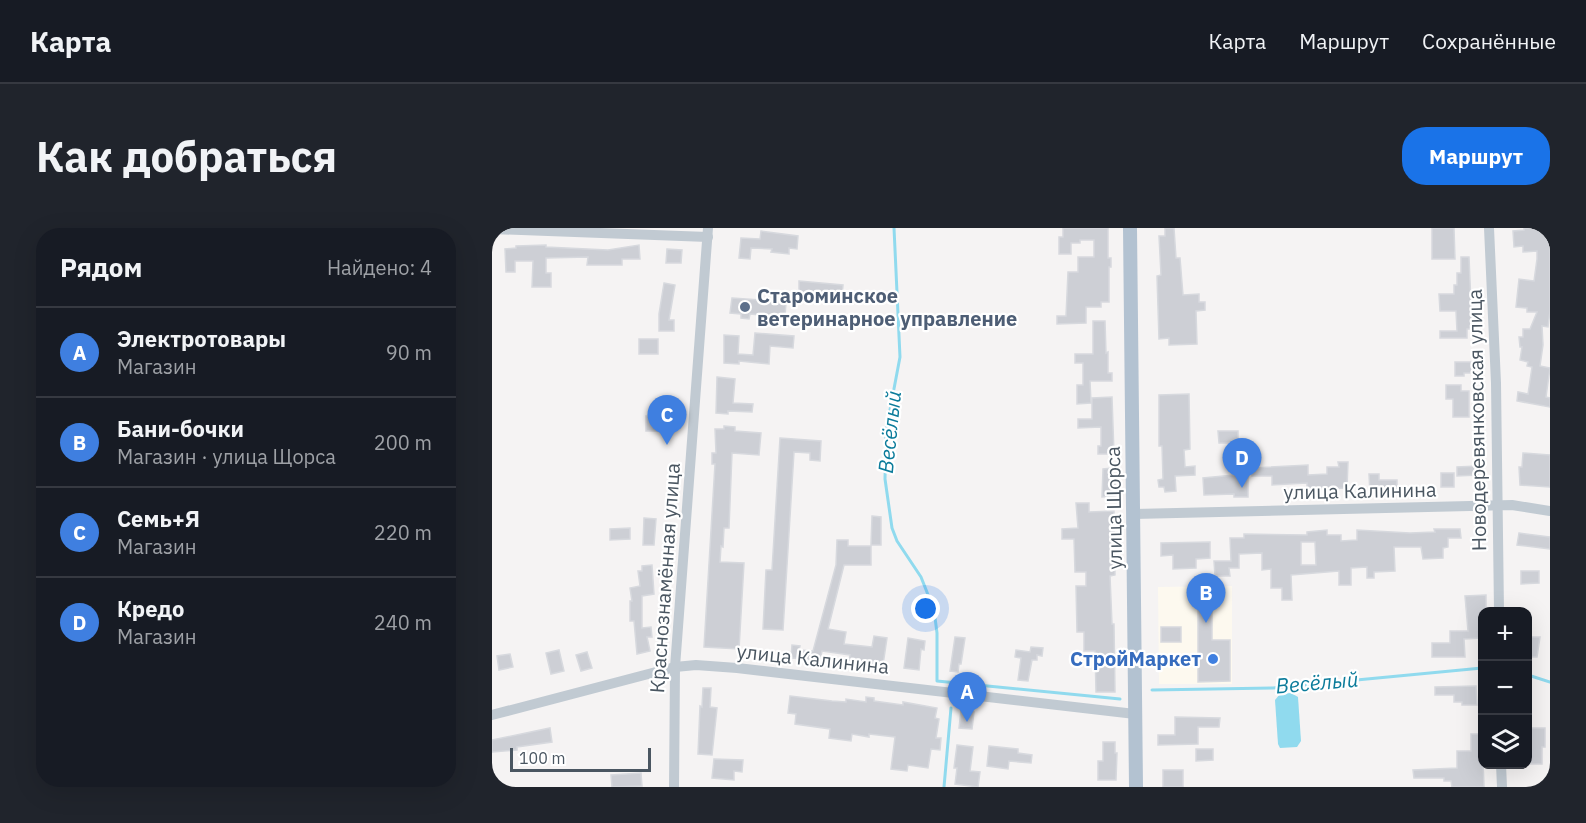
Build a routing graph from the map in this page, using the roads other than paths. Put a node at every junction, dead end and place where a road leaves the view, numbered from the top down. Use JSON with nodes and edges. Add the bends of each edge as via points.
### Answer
{"nodes":[{"id":1,"x":1130,"y":228,"type":"edge"},
{"id":2,"x":1489,"y":228,"type":"edge"},
{"id":3,"x":492,"y":229,"type":"edge"},
{"id":4,"x":708,"y":232,"type":"edge"},
{"id":5,"x":1497,"y":506,"type":"junction"},
{"id":6,"x":1550,"y":511,"type":"edge"},
{"id":7,"x":1134,"y":514,"type":"junction"},
{"id":8,"x":1499,"y":607,"type":"edge"},
{"id":9,"x":675,"y":667,"type":"junction"},
{"id":10,"x":1135,"y":714,"type":"junction"},
{"id":11,"x":492,"y":716,"type":"edge"},
{"id":12,"x":1501,"y":769,"type":"edge"},
{"id":13,"x":674,"y":787,"type":"edge"},
{"id":14,"x":1136,"y":787,"type":"edge"},
{"id":15,"x":1502,"y":787,"type":"edge"}],
"edges":[{"from":1,"to":7,"type":"main road","name":"улица Щорса"},
{"from":2,"to":5,"type":"street","name":"Новодеревянковская улица"},
{"from":3,"to":4,"type":"street"},
{"from":4,"to":9,"type":"street","name":"Краснознамённая улица"},
{"from":5,"to":6,"type":"street","name":"улица Калинина"},
{"from":5,"to":7,"type":"street","name":"улица Калинина"},
{"from":5,"to":8,"type":"street","name":"Новодеревянковская улица"},
{"from":7,"to":10,"type":"main road","name":"улица Щорса"},
{"from":9,"to":10,"type":"street","name":"улица Калинина","via":[[747,669]]},
{"from":9,"to":11,"type":"street","name":"улица Калинина"},
{"from":9,"to":13,"type":"street","name":"Краснознамённая улица"},
{"from":10,"to":14,"type":"main road","name":"улица Щорса"},
{"from":12,"to":15,"type":"street"}]}
